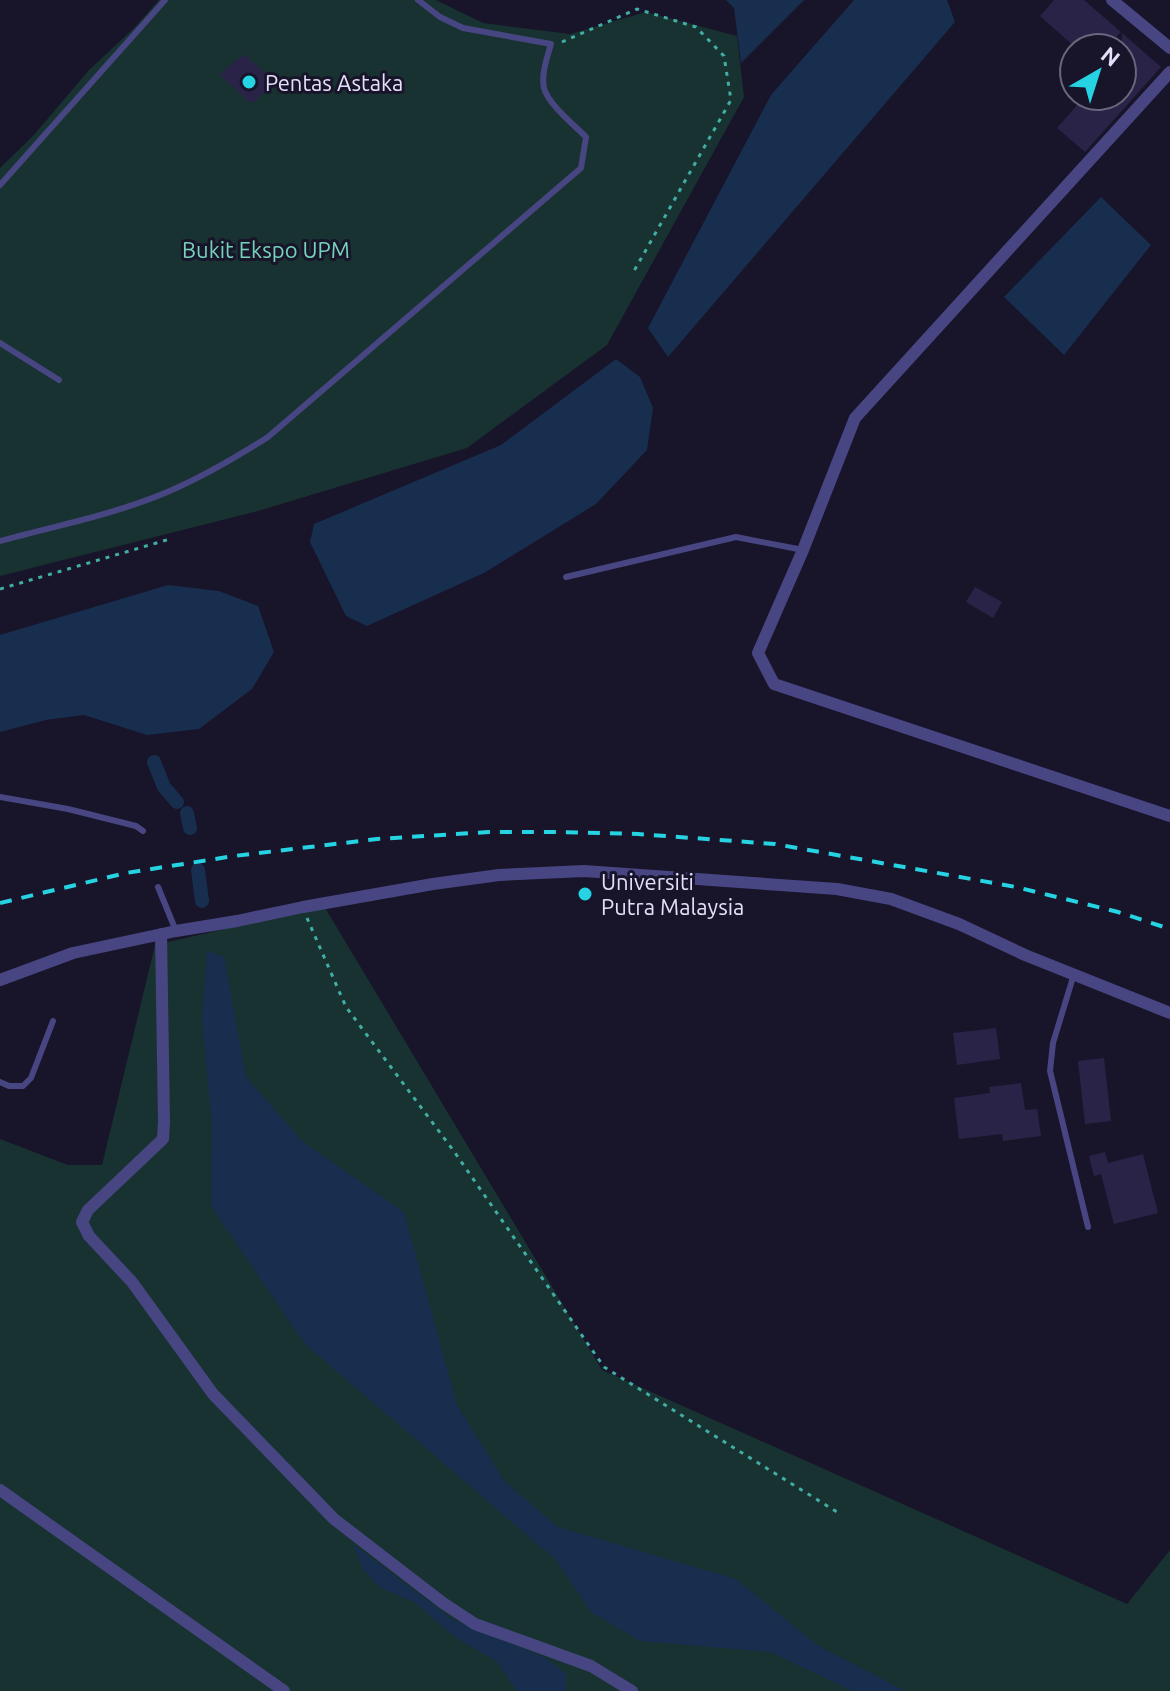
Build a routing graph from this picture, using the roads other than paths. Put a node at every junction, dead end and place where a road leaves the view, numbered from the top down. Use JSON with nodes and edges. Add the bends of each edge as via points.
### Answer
{"nodes":[{"id":1,"x":165,"y":0,"type":"edge"},
{"id":2,"x":418,"y":0,"type":"edge"},
{"id":3,"x":1112,"y":0,"type":"edge"},
{"id":4,"x":1170,"y":48,"type":"edge"},
{"id":5,"x":1170,"y":72,"type":"edge"},
{"id":6,"x":0,"y":185,"type":"edge"},
{"id":7,"x":0,"y":343,"type":"edge"},
{"id":8,"x":59,"y":380,"type":"dead end"},
{"id":9,"x":0,"y":541,"type":"edge"},
{"id":10,"x":803,"y":550,"type":"junction"},
{"id":11,"x":566,"y":577,"type":"dead end"},
{"id":12,"x":0,"y":797,"type":"edge"},
{"id":13,"x":1170,"y":816,"type":"edge"},
{"id":14,"x":143,"y":831,"type":"dead end"},
{"id":15,"x":158,"y":887,"type":"dead end"},
{"id":16,"x":176,"y":931,"type":"junction"},
{"id":17,"x":161,"y":934,"type":"junction"},
{"id":18,"x":1074,"y":974,"type":"junction"},
{"id":19,"x":0,"y":980,"type":"edge"},
{"id":20,"x":1170,"y":1013,"type":"edge"},
{"id":21,"x":53,"y":1021,"type":"dead end"},
{"id":22,"x":0,"y":1082,"type":"edge"},
{"id":23,"x":1088,"y":1227,"type":"dead end"},
{"id":24,"x":0,"y":1490,"type":"edge"},
{"id":25,"x":284,"y":1691,"type":"edge"},
{"id":26,"x":632,"y":1691,"type":"edge"}],
"edges":[{"from":1,"to":6,"type":"lane"},
{"from":2,"to":9,"type":"lane","via":[[463,28],[551,44],[545,90],[586,137],[581,168],[268,437],[239,456],[166,493]]},
{"from":3,"to":4,"type":"street"},
{"from":5,"to":10,"type":"street","via":[[855,418]]},
{"from":7,"to":8,"type":"lane"},
{"from":10,"to":11,"type":"lane","via":[[736,537]]},
{"from":10,"to":13,"type":"street","via":[[758,653],[774,684]]},
{"from":12,"to":14,"type":"lane","via":[[68,809]]},
{"from":15,"to":16,"type":"lane"},
{"from":16,"to":17,"type":"street"},
{"from":16,"to":18,"type":"street","via":[[433,884],[584,871],[837,889],[891,899]]},
{"from":17,"to":19,"type":"street","via":[[73,953]]},
{"from":17,"to":26,"type":"street","via":[[163,1139],[88,1210],[82,1222],[89,1236],[132,1282],[213,1394],[334,1519],[475,1624],[591,1666]]},
{"from":18,"to":20,"type":"street"},
{"from":18,"to":23,"type":"lane","via":[[1050,1071]]},
{"from":21,"to":22,"type":"lane","via":[[31,1078],[23,1086]]},
{"from":24,"to":25,"type":"street"}]}
